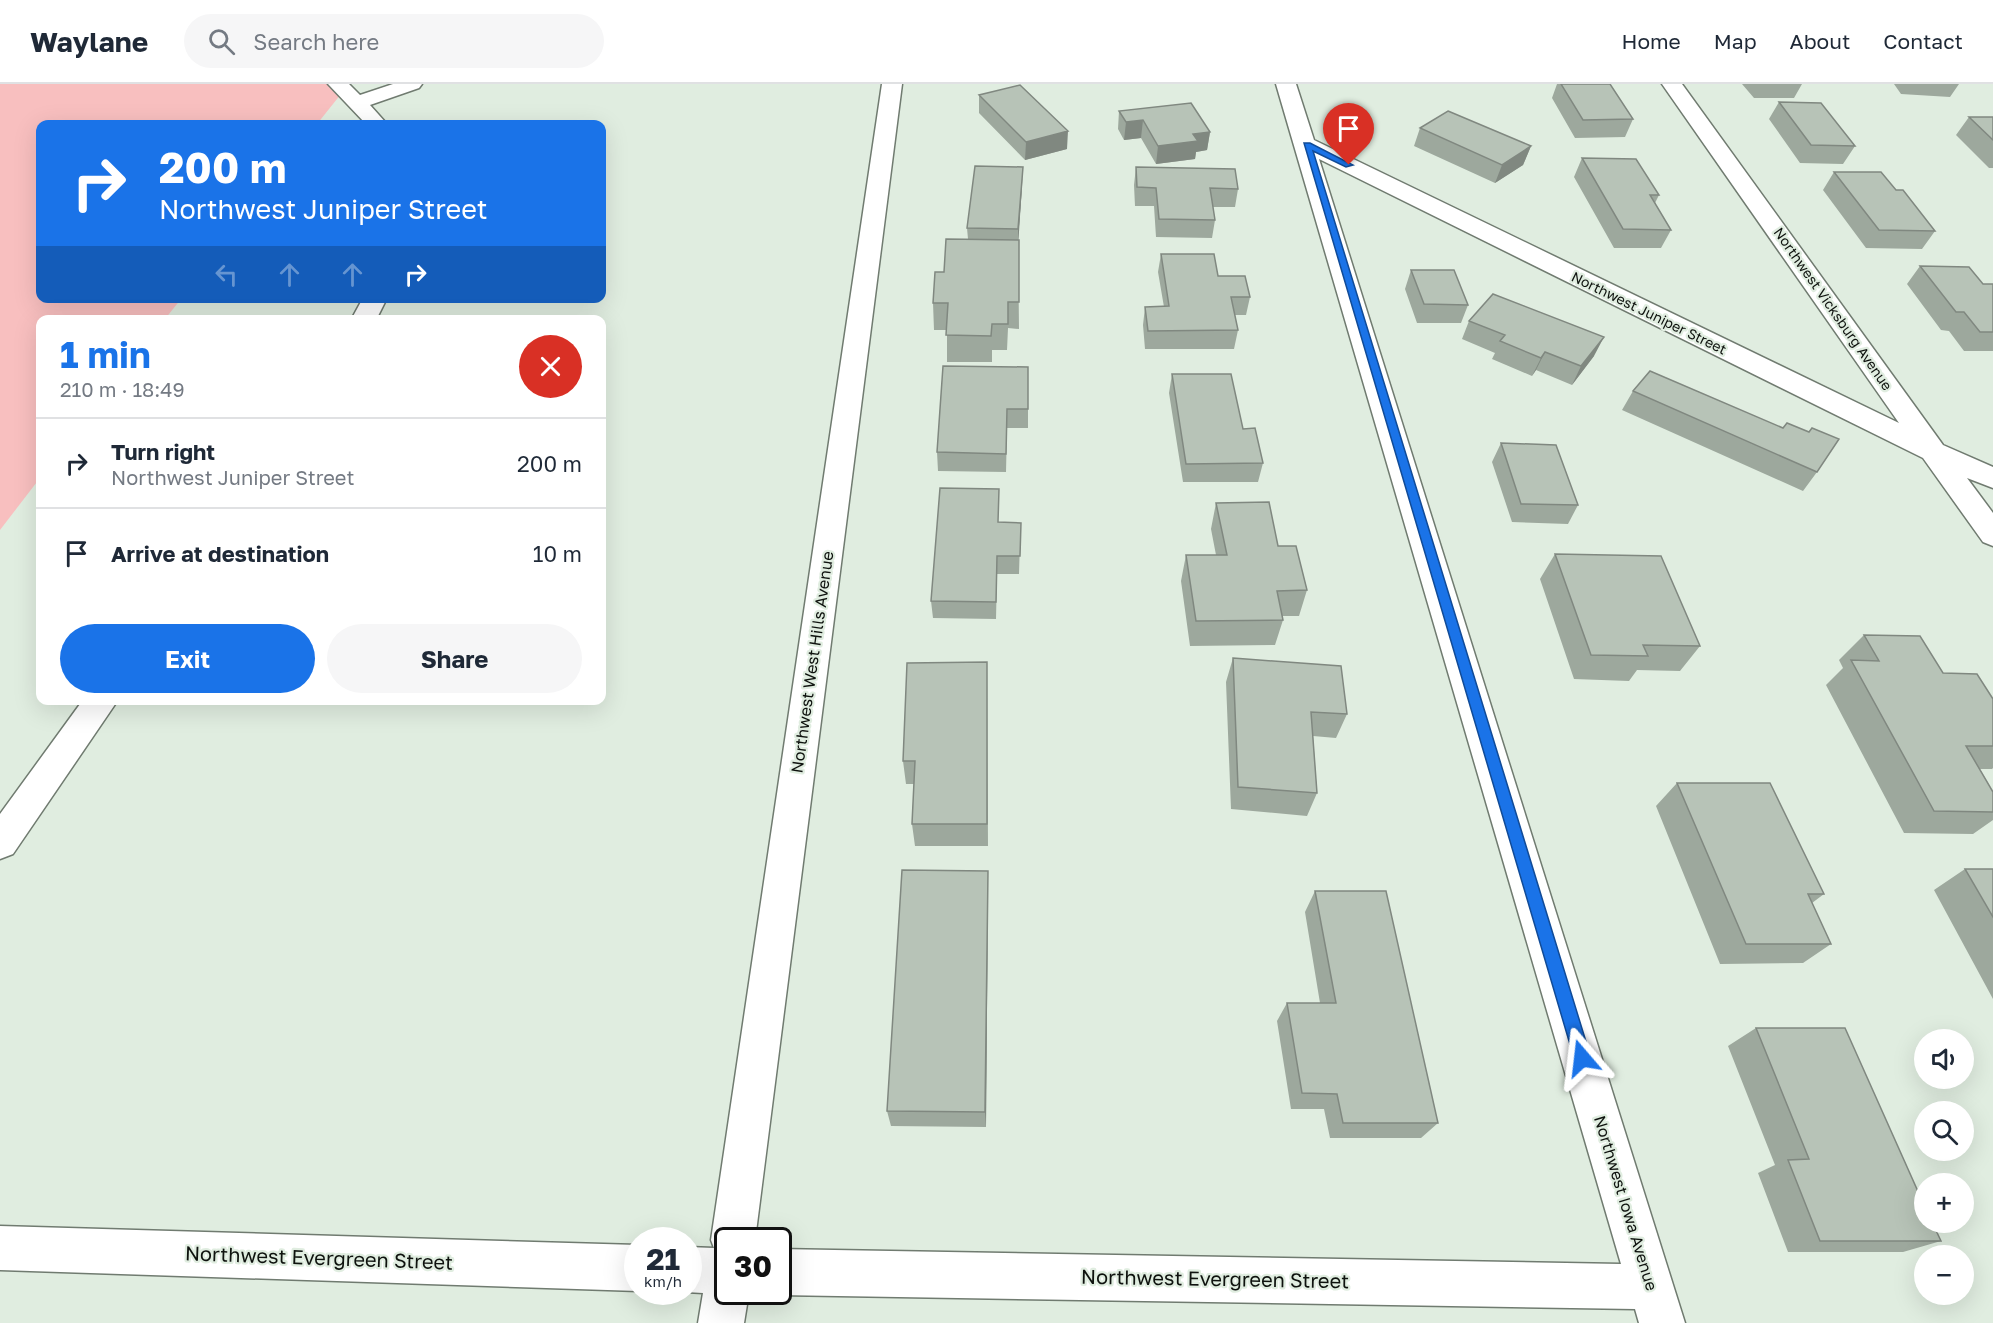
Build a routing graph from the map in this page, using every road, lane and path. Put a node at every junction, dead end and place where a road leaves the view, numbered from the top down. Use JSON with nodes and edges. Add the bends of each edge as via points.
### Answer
{"nodes":[{"id":1,"x":338,"y":84,"type":"edge"},
{"id":2,"x":412,"y":84,"type":"edge"},
{"id":3,"x":892,"y":84,"type":"edge"},
{"id":4,"x":1286,"y":84,"type":"edge"},
{"id":5,"x":1672,"y":84,"type":"edge"},
{"id":6,"x":358,"y":103,"type":"junction"},
{"id":7,"x":373,"y":120,"type":"edge"},
{"id":8,"x":1307,"y":145,"type":"junction"},
{"id":9,"x":1935,"y":452,"type":"junction"},
{"id":10,"x":1993,"y":478,"type":"edge"},
{"id":11,"x":1993,"y":535,"type":"edge"},
{"id":12,"x":98,"y":705,"type":"edge"},
{"id":13,"x":0,"y":843,"type":"edge"},
{"id":14,"x":735,"y":1227,"type":"edge"},
{"id":15,"x":0,"y":1248,"type":"edge"},
{"id":16,"x":624,"y":1268,"type":"edge"},
{"id":17,"x":792,"y":1273,"type":"edge"},
{"id":18,"x":724,"y":1305,"type":"edge"},
{"id":19,"x":1657,"y":1305,"type":"edge"},
{"id":20,"x":721,"y":1323,"type":"edge"}],
"edges":[{"from":1,"to":6,"type":"street"},
{"from":2,"to":6,"type":"street"},
{"from":3,"to":14,"type":"street","name":"Northwest West Hills Avenue"},
{"from":4,"to":8,"type":"street","name":"Northwest Iowa Avenue"},
{"from":5,"to":9,"type":"street","name":"Northwest Vicksburg Avenue"},
{"from":6,"to":7,"type":"street"},
{"from":8,"to":9,"type":"street","name":"Northwest Juniper Street"},
{"from":8,"to":19,"type":"street","name":"Northwest Iowa Avenue"},
{"from":9,"to":10,"type":"street","name":"Northwest Juniper Street"},
{"from":9,"to":11,"type":"street","name":"Northwest Vicksburg Avenue"},
{"from":12,"to":13,"type":"street"},
{"from":15,"to":16,"type":"street","name":"Northwest Evergreen Street"},
{"from":17,"to":19,"type":"street","name":"Northwest Evergreen Street"},
{"from":18,"to":20,"type":"street"}]}
